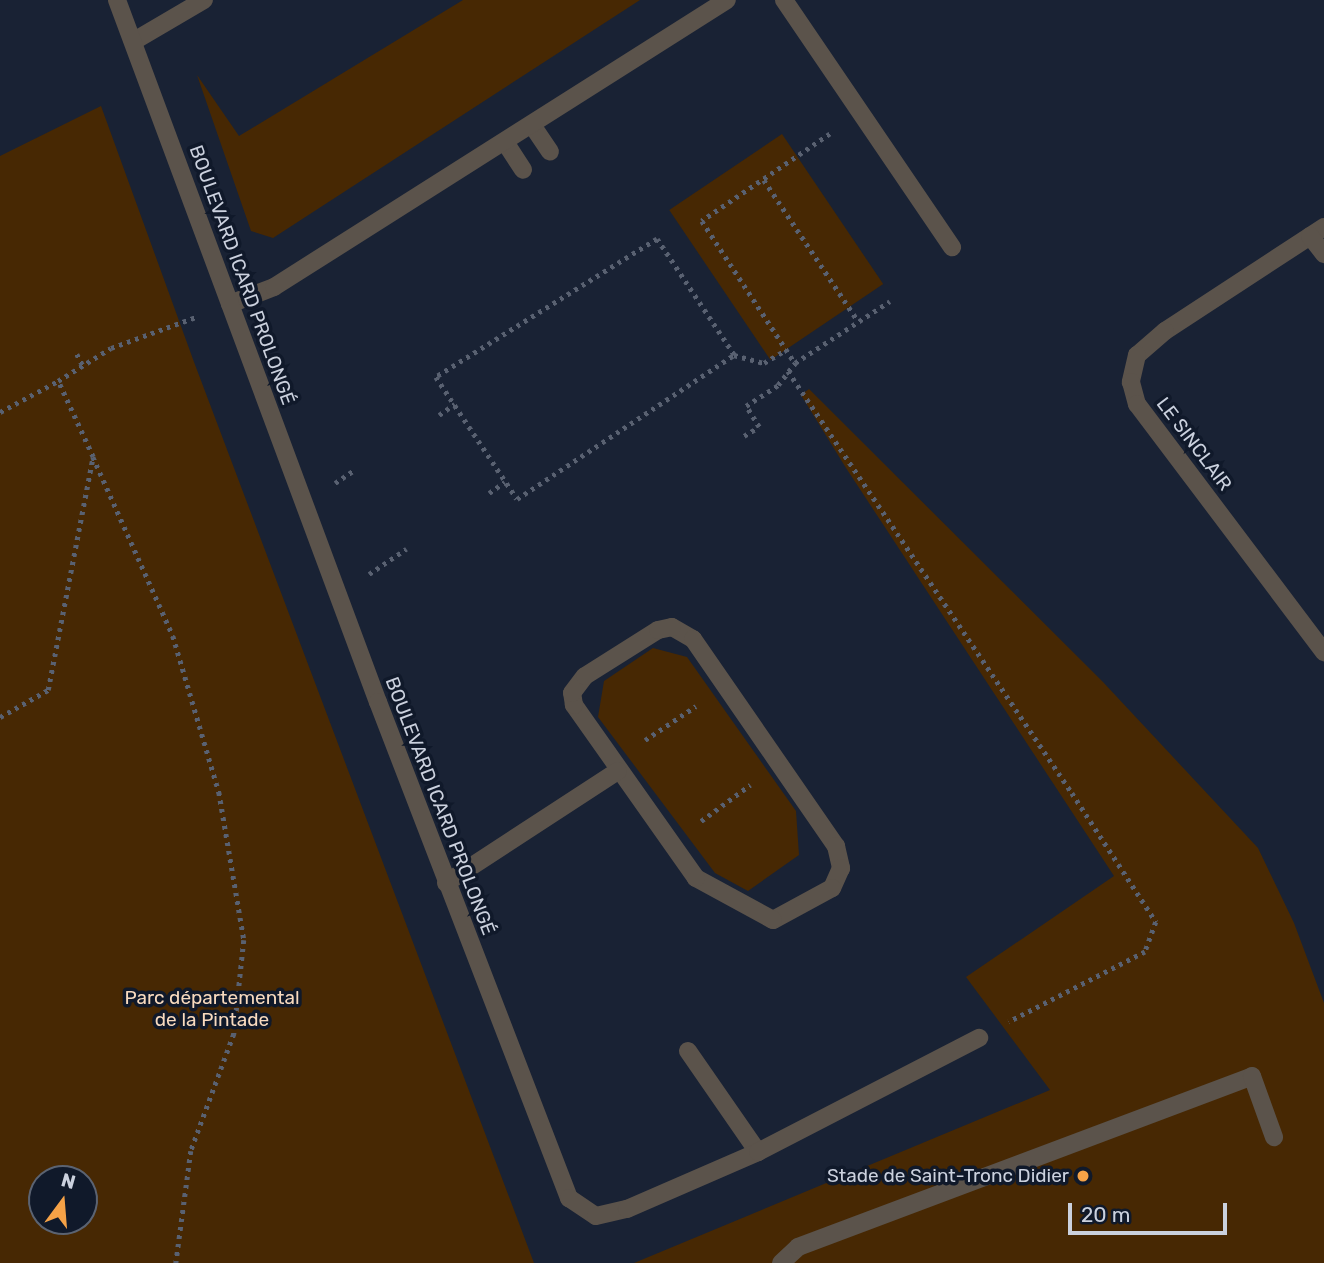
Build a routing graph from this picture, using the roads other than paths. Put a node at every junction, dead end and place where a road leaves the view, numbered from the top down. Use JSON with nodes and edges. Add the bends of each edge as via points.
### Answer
{"nodes":[{"id":1,"x":117,"y":0,"type":"edge"},
{"id":2,"x":204,"y":0,"type":"edge"},
{"id":3,"x":727,"y":0,"type":"edge"},
{"id":4,"x":784,"y":0,"type":"edge"},
{"id":5,"x":134,"y":41,"type":"junction"},
{"id":6,"x":532,"y":125,"type":"junction"},
{"id":7,"x":505,"y":142,"type":"junction"},
{"id":8,"x":550,"y":152,"type":"dead end"},
{"id":9,"x":523,"y":170,"type":"dead end"},
{"id":10,"x":1317,"y":231,"type":"edge"},
{"id":11,"x":952,"y":247,"type":"dead end"},
{"id":12,"x":1324,"y":254,"type":"edge"},
{"id":13,"x":230,"y":304,"type":"junction"},
{"id":14,"x":1324,"y":652,"type":"edge"},
{"id":15,"x":616,"y":767,"type":"junction"},
{"id":16,"x":446,"y":883,"type":"junction"},
{"id":17,"x":979,"y":1038,"type":"road end"},
{"id":18,"x":688,"y":1051,"type":"dead end"},
{"id":19,"x":1274,"y":1137,"type":"dead end"},
{"id":20,"x":758,"y":1152,"type":"junction"},
{"id":21,"x":781,"y":1263,"type":"edge"}],
"edges":[{"from":1,"to":5,"type":"street","name":"BOULEVARD ICARD PROLONGÉ"},
{"from":2,"to":5,"type":"street"},
{"from":3,"to":6,"type":"street"},
{"from":4,"to":11,"type":"street"},
{"from":5,"to":13,"type":"street","name":"BOULEVARD ICARD PROLONGÉ"},
{"from":6,"to":7,"type":"street"},
{"from":6,"to":8,"type":"street"},
{"from":7,"to":9,"type":"street"},
{"from":7,"to":13,"type":"street","via":[[274,287]]},
{"from":10,"to":12,"type":"street","name":"LE SINCLAIR"},
{"from":10,"to":14,"type":"street","name":"LE SINCLAIR","via":[[1165,331],[1137,355],[1131,382],[1137,404]]},
{"from":13,"to":16,"type":"street","name":"BOULEVARD ICARD PROLONGÉ"},
{"from":15,"to":15,"type":"street","via":[[574,705],[572,693],[585,676],[672,627],[693,639],[836,846],[841,868],[832,888],[773,920],[696,878]]},
{"from":15,"to":16,"type":"street"},
{"from":16,"to":20,"type":"street","name":"BOULEVARD ICARD PROLONGÉ","via":[[569,1198],[596,1216],[627,1209]]},
{"from":17,"to":20,"type":"street","name":"BOULEVARD ICARD PROLONGÉ"},
{"from":18,"to":20,"type":"street"},
{"from":19,"to":21,"type":"street","via":[[1252,1076],[798,1247]]}]}
